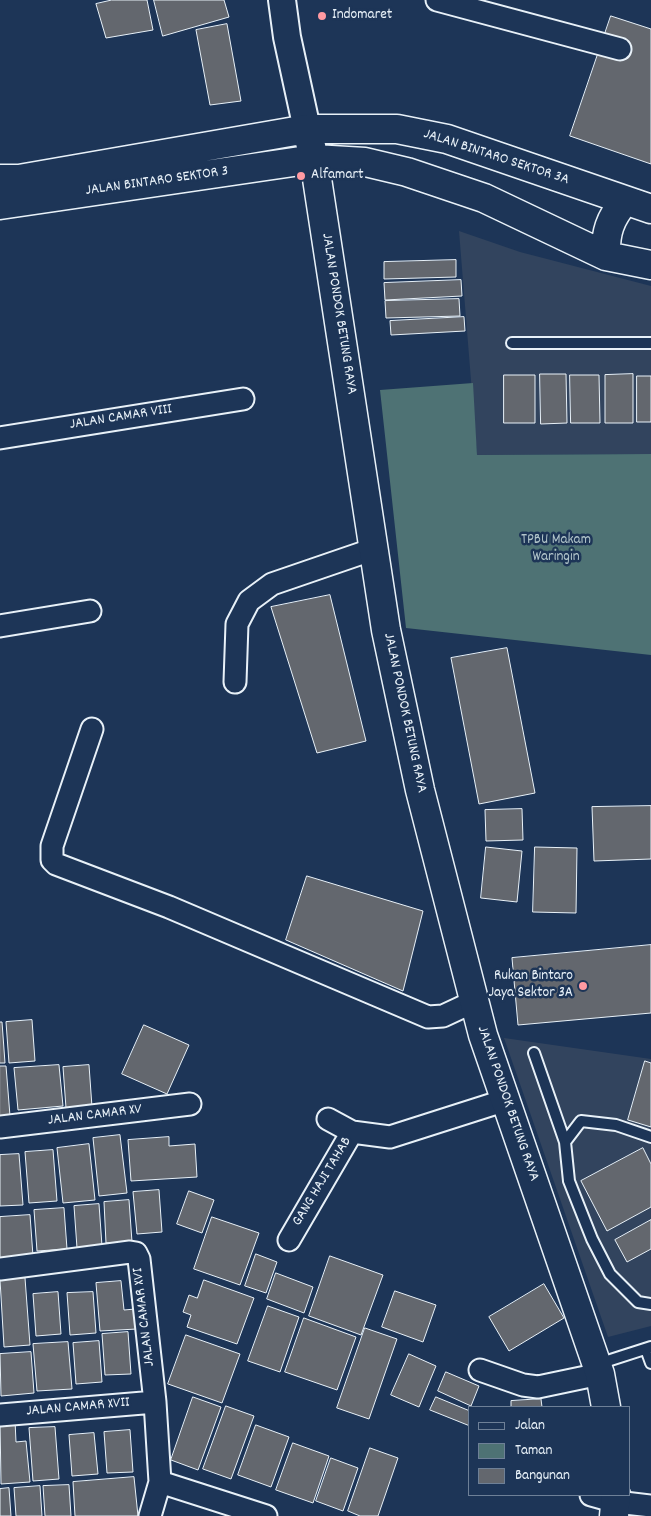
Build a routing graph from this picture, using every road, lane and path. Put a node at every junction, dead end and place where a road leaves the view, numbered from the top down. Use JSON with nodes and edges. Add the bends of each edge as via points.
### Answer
{"nodes":[{"id":1,"x":282,"y":0,"type":"edge"},
{"id":2,"x":436,"y":0,"type":"edge"},
{"id":3,"x":620,"y":49,"type":"dead end"},
{"id":4,"x":307,"y":129,"type":"junction"},
{"id":5,"x":314,"y":159,"type":"junction"},
{"id":6,"x":0,"y":179,"type":"edge"},
{"id":7,"x":625,"y":201,"type":"junction"},
{"id":8,"x":0,"y":205,"type":"edge"},
{"id":9,"x":651,"y":209,"type":"edge"},
{"id":10,"x":606,"y":256,"type":"junction"},
{"id":11,"x":651,"y":265,"type":"edge"},
{"id":12,"x":512,"y":343,"type":"dead end"},
{"id":13,"x":651,"y":343,"type":"edge"},
{"id":14,"x":242,"y":399,"type":"dead end"},
{"id":15,"x":0,"y":438,"type":"edge"},
{"id":16,"x":374,"y":549,"type":"junction"},
{"id":17,"x":90,"y":611,"type":"dead end"},
{"id":18,"x":0,"y":626,"type":"edge"},
{"id":19,"x":235,"y":682,"type":"dead end"},
{"id":20,"x":92,"y":729,"type":"dead end"},
{"id":21,"x":473,"y":1002,"type":"junction"},
{"id":22,"x":534,"y":1054,"type":"dead end"},
{"id":23,"x":506,"y":1100,"type":"junction"},
{"id":24,"x":190,"y":1104,"type":"dead end"},
{"id":25,"x":328,"y":1119,"type":"dead end"},
{"id":26,"x":0,"y":1127,"type":"edge"},
{"id":27,"x":352,"y":1132,"type":"junction"},
{"id":28,"x":651,"y":1137,"type":"edge"},
{"id":29,"x":565,"y":1142,"type":"junction"},
{"id":30,"x":289,"y":1240,"type":"dead end"},
{"id":31,"x":0,"y":1268,"type":"edge"},
{"id":32,"x":651,"y":1304,"type":"edge"},
{"id":33,"x":649,"y":1348,"type":"edge"},
{"id":34,"x":651,"y":1363,"type":"edge"},
{"id":35,"x":598,"y":1369,"type":"junction"},
{"id":36,"x":480,"y":1370,"type":"dead end"},
{"id":37,"x":155,"y":1402,"type":"junction"},
{"id":38,"x":606,"y":1406,"type":"edge"},
{"id":39,"x":0,"y":1415,"type":"edge"},
{"id":40,"x":160,"y":1482,"type":"junction"},
{"id":41,"x":609,"y":1502,"type":"edge"},
{"id":42,"x":651,"y":1506,"type":"edge"},
{"id":43,"x":150,"y":1516,"type":"edge"},
{"id":44,"x":266,"y":1516,"type":"edge"}],
"edges":[{"from":1,"to":4,"type":"street","name":"JALAN PONDOK BETUNG RAYA"},
{"from":2,"to":3,"type":"street"},
{"from":4,"to":5,"type":"main road","name":"JALAN PONDOK BETUNG RAYA"},
{"from":4,"to":6,"type":"main road","name":"JALAN BINTARO SEKTOR 3","via":[[19,179]]},
{"from":4,"to":7,"type":"main road","name":"JALAN BINTARO SEKTOR 3A","via":[[397,129],[447,139]]},
{"from":5,"to":8,"type":"main road","name":"JALAN BINTARO SEKTOR 3"},
{"from":5,"to":10,"type":"main road","via":[[365,162],[407,172],[484,198]]},
{"from":5,"to":16,"type":"main road","name":"JALAN PONDOK BETUNG RAYA"},
{"from":7,"to":9,"type":"main road","name":"JALAN BINTARO SEKTOR 3A"},
{"from":7,"to":10,"type":"main road","via":[[608,226]]},
{"from":10,"to":11,"type":"main road"},
{"from":12,"to":13,"type":"lane"},
{"from":14,"to":15,"type":"street","name":"JALAN CAMAR VIII"},
{"from":16,"to":19,"type":"street","via":[[272,584],[249,602],[237,624]]},
{"from":16,"to":21,"type":"main road","name":"JALAN PONDOK BETUNG RAYA","via":[[386,630],[420,790]]},
{"from":17,"to":18,"type":"street"},
{"from":20,"to":21,"type":"street","via":[[52,846],[52,860],[56,864],[169,907],[428,1017],[443,1016]]},
{"from":21,"to":23,"type":"main road","name":"JALAN PONDOK BETUNG RAYA"},
{"from":22,"to":29,"type":"lane"},
{"from":23,"to":27,"type":"street","name":"GANG HAJI TAHAB","via":[[390,1137]]},
{"from":23,"to":35,"type":"main road","name":"JALAN PONDOK BETUNG RAYA"},
{"from":24,"to":26,"type":"street","name":"JALAN CAMAR XV"},
{"from":25,"to":27,"type":"street"},
{"from":27,"to":30,"type":"street","name":"GANG HAJI TAHAB"},
{"from":28,"to":29,"type":"lane","via":[[581,1120]]},
{"from":29,"to":32,"type":"lane","via":[[569,1182],[610,1274],[638,1302]]},
{"from":31,"to":37,"type":"street","name":"JALAN CAMAR XVI","via":[[136,1253]]},
{"from":33,"to":34,"type":"lane"},
{"from":33,"to":35,"type":"lane"},
{"from":35,"to":36,"type":"street","via":[[538,1387]]},
{"from":35,"to":38,"type":"main road","name":"JALAN PONDOK BETUNG RAYA"},
{"from":37,"to":39,"type":"street","name":"JALAN CAMAR XVII"},
{"from":37,"to":40,"type":"street","name":"JALAN CAMAR XVI"},
{"from":40,"to":43,"type":"street","name":"JALAN CAMAR XVI"},
{"from":40,"to":44,"type":"street"},
{"from":41,"to":42,"type":"street"}]}
